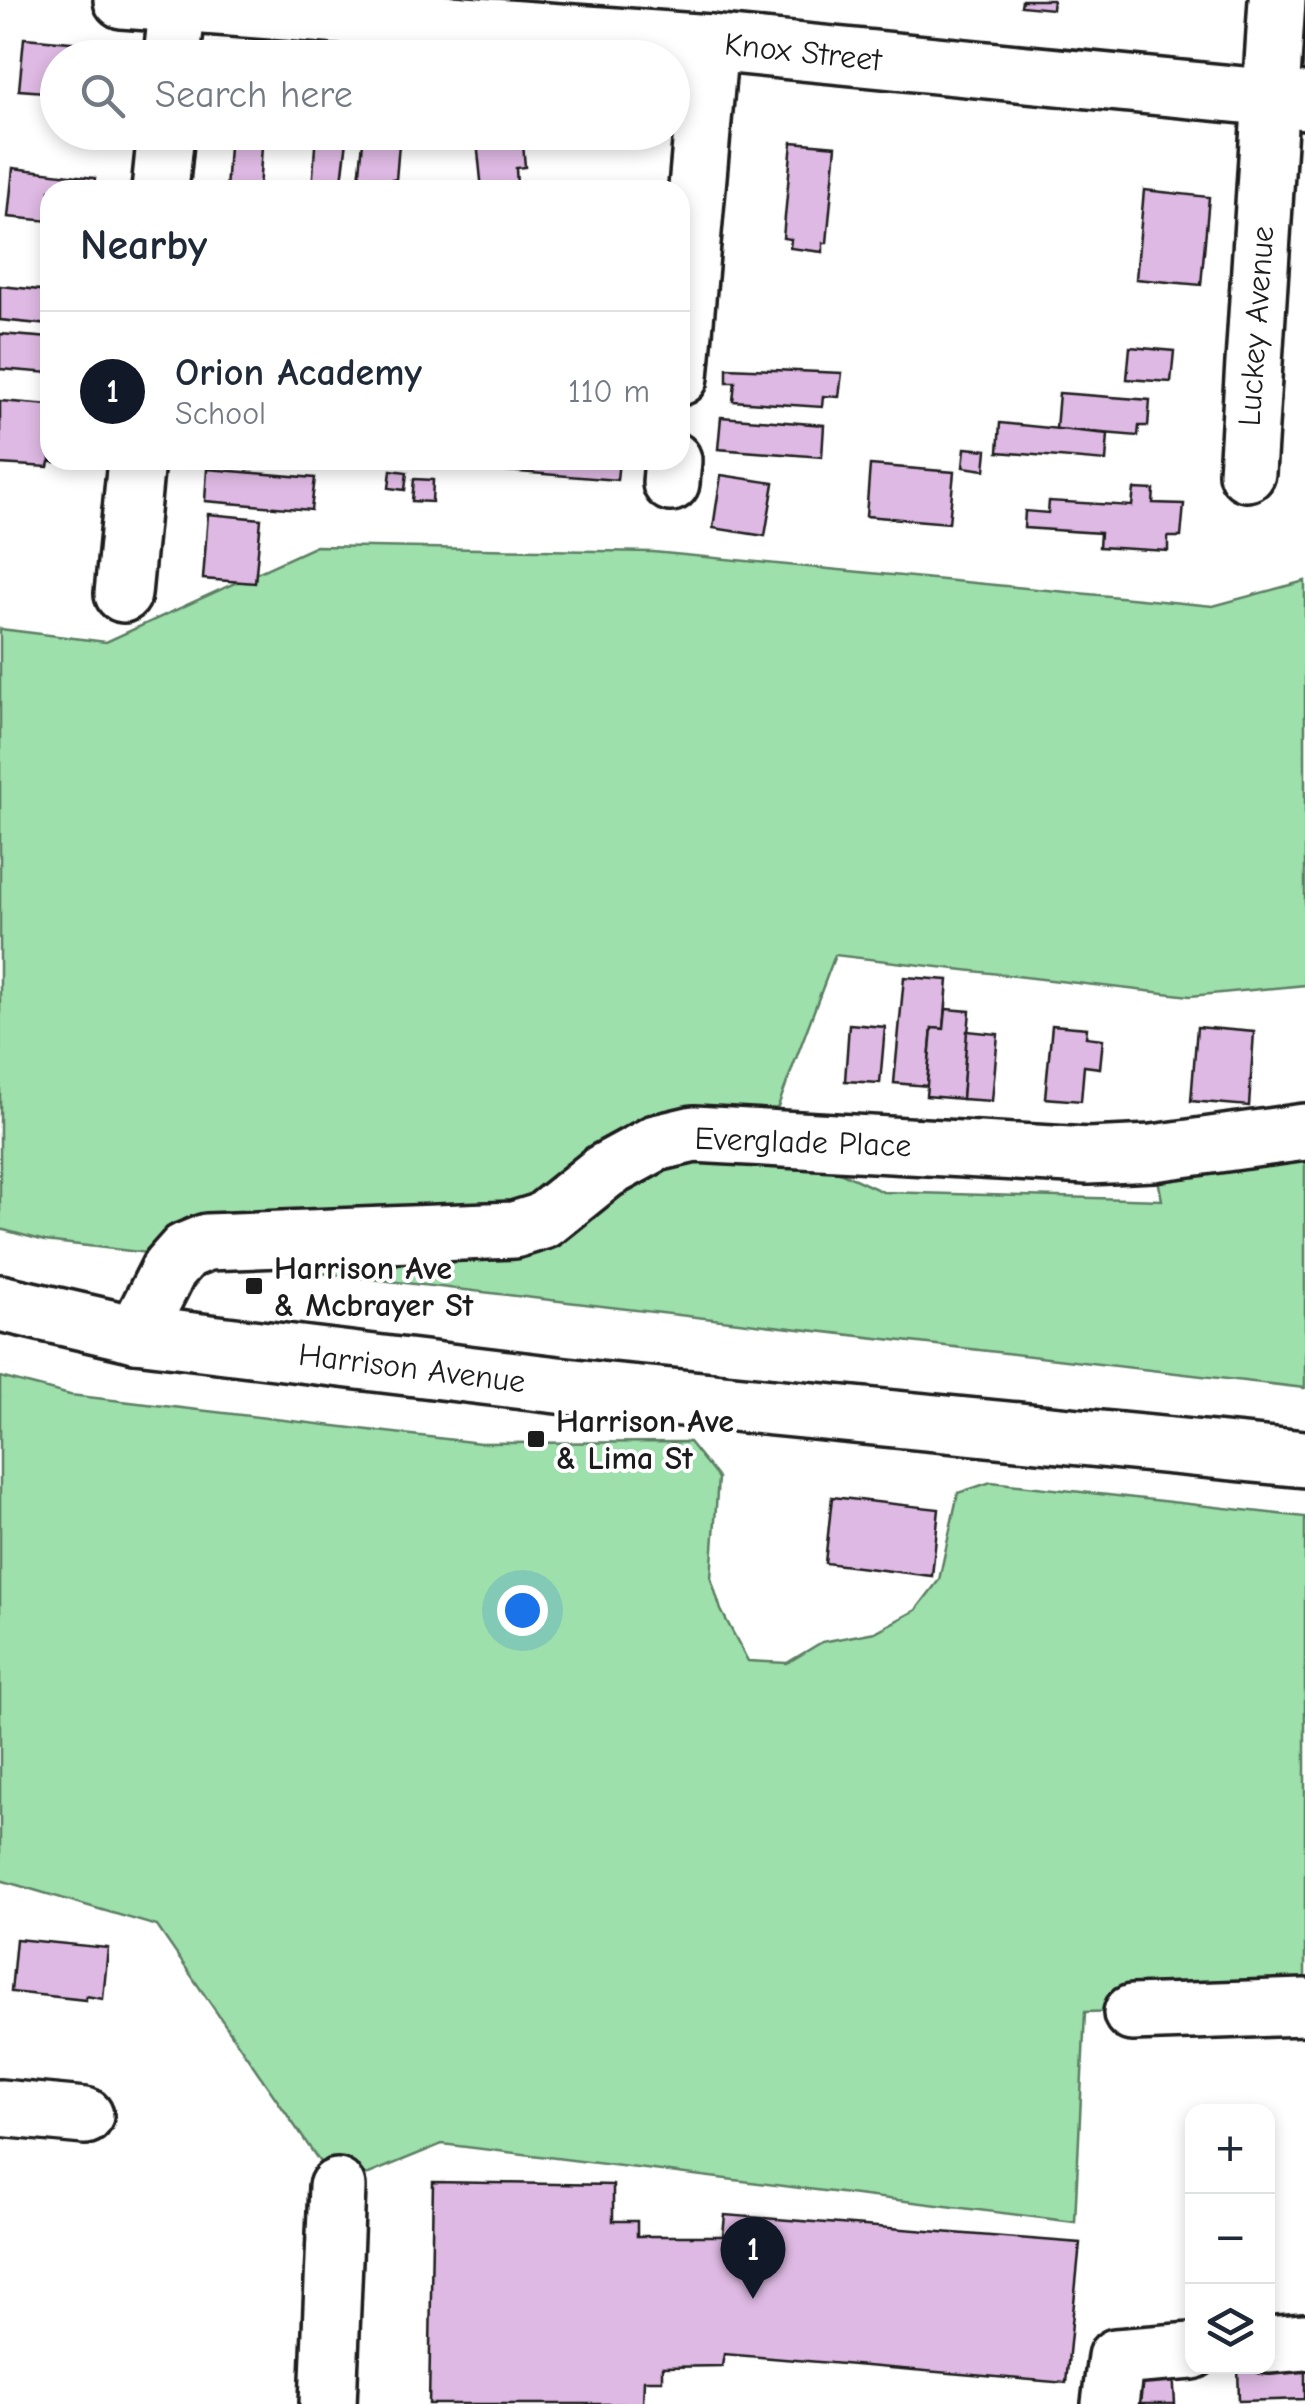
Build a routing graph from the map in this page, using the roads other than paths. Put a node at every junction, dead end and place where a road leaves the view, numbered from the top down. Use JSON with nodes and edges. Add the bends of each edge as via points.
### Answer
{"nodes":[{"id":1,"x":122,"y":0,"type":"edge"},
{"id":2,"x":1277,"y":0,"type":"edge"},
{"id":3,"x":176,"y":21,"type":"edge"},
{"id":4,"x":637,"y":40,"type":"edge"},
{"id":5,"x":690,"y":42,"type":"edge"},
{"id":6,"x":710,"y":43,"type":"junction"},
{"id":7,"x":1288,"y":100,"type":"edge"},
{"id":8,"x":164,"y":150,"type":"edge"},
{"id":9,"x":161,"y":180,"type":"edge"},
{"id":10,"x":690,"y":266,"type":"edge"},
{"id":11,"x":135,"y":470,"type":"edge"},
{"id":12,"x":1247,"y":473,"type":"dead end"},
{"id":13,"x":124,"y":594,"type":"dead end"},
{"id":14,"x":1305,"y":1132,"type":"edge"},
{"id":15,"x":0,"y":1303,"type":"edge"},
{"id":16,"x":136,"y":1334,"type":"junction"},
{"id":17,"x":1305,"y":1459,"type":"edge"},
{"id":18,"x":1305,"y":2008,"type":"edge"},
{"id":19,"x":1132,"y":2013,"type":"dead end"},
{"id":20,"x":0,"y":2108,"type":"edge"},
{"id":21,"x":85,"y":2116,"type":"dead end"},
{"id":22,"x":337,"y":2186,"type":"dead end"},
{"id":23,"x":1305,"y":2342,"type":"edge"},
{"id":24,"x":1275,"y":2344,"type":"edge"},
{"id":25,"x":1185,"y":2352,"type":"edge"},
{"id":26,"x":328,"y":2404,"type":"edge"},
{"id":27,"x":1110,"y":2404,"type":"edge"}],
"edges":[{"from":1,"to":3,"type":"street","name":"Knox Street"},
{"from":2,"to":7,"type":"street","name":"Luckey Avenue"},
{"from":3,"to":4,"type":"street","name":"Knox Street"},
{"from":5,"to":6,"type":"street","name":"Knox Street"},
{"from":6,"to":7,"type":"street","name":"Knox Street"},
{"from":6,"to":10,"type":"street"},
{"from":7,"to":12,"type":"street","name":"Luckey Avenue"},
{"from":8,"to":9,"type":"street"},
{"from":11,"to":13,"type":"street"},
{"from":14,"to":16,"type":"street","name":"Everglade Place","via":[[1088,1156],[694,1134],[656,1142],[543,1221],[514,1230],[207,1242],[185,1251],[169,1270]]},
{"from":15,"to":16,"type":"street","name":"Harrison Avenue"},
{"from":16,"to":17,"type":"street","name":"Harrison Avenue","via":[[599,1390]]},
{"from":18,"to":19,"type":"street"},
{"from":20,"to":21,"type":"street"},
{"from":22,"to":26,"type":"street"},
{"from":23,"to":24,"type":"street"},
{"from":25,"to":27,"type":"street","via":[[1116,2357]]}]}
